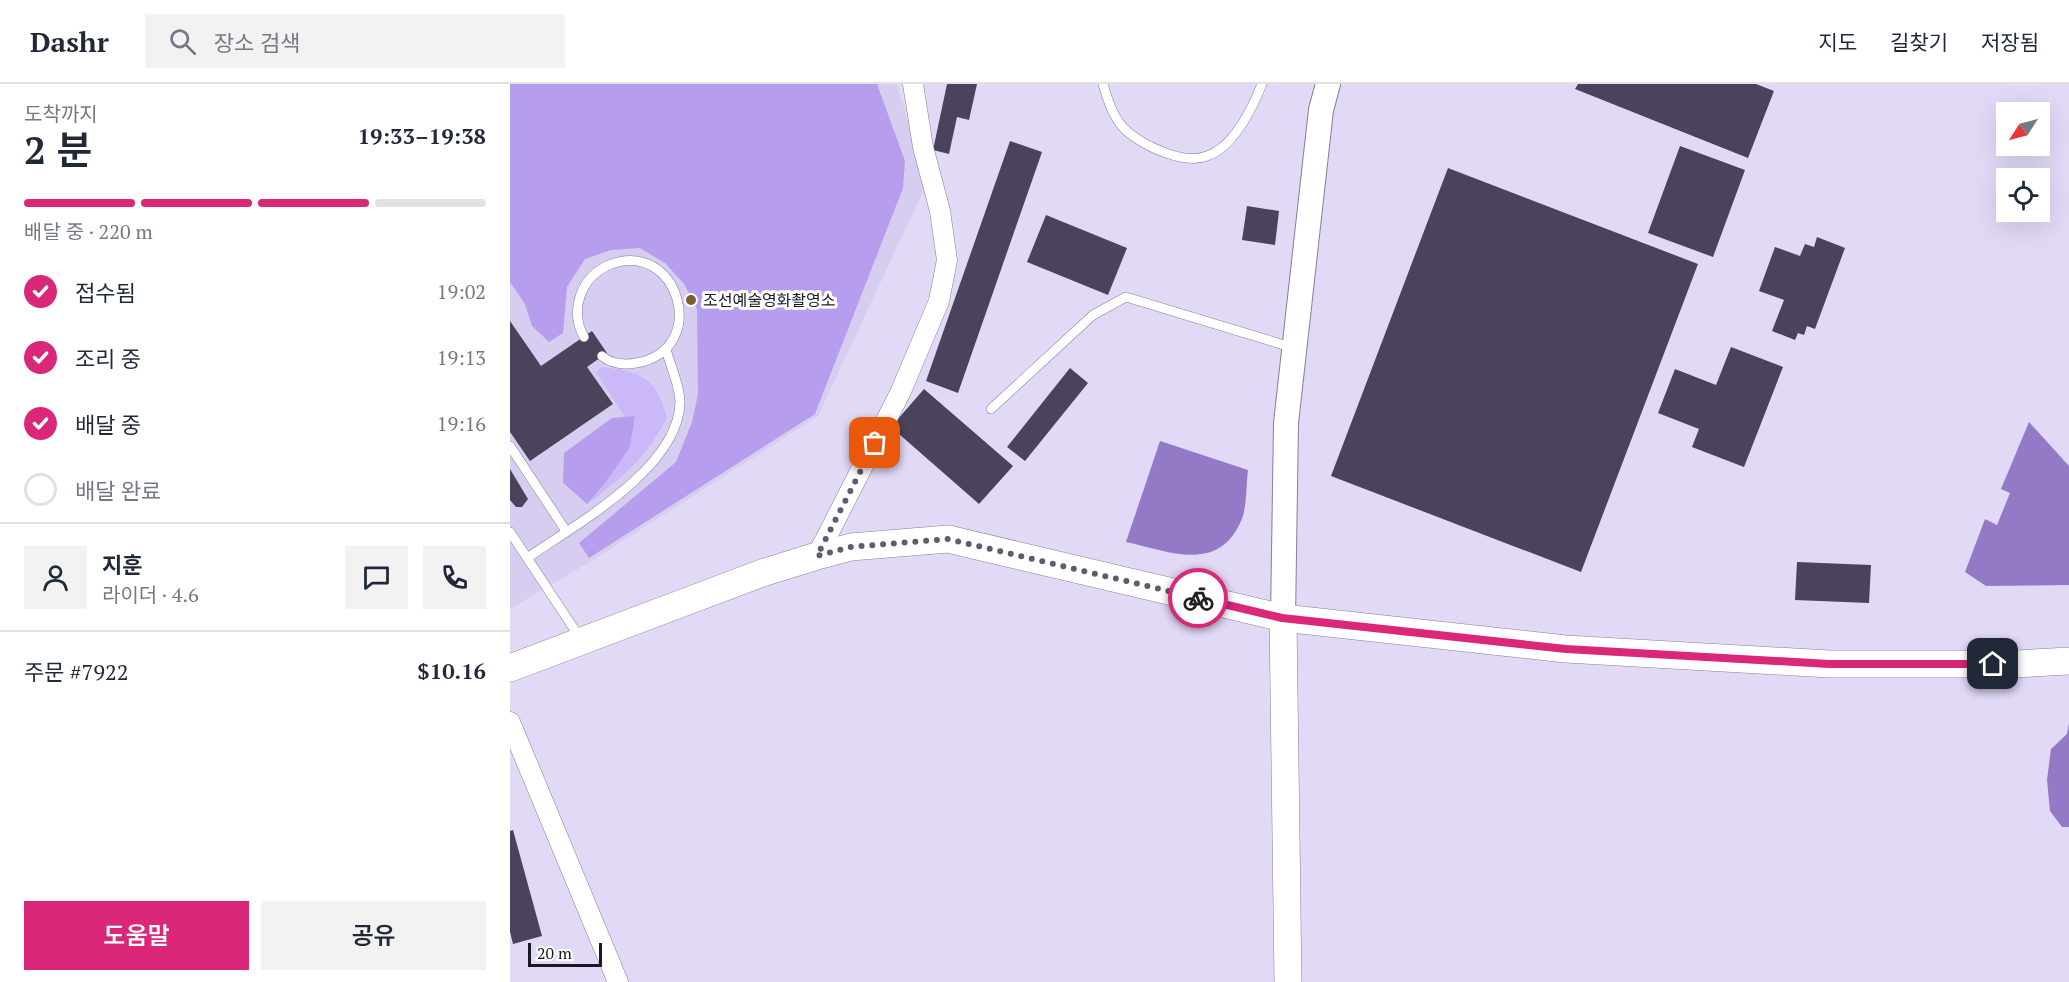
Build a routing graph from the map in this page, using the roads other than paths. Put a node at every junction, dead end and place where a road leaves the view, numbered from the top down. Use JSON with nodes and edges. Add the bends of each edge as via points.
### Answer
{"nodes":[{"id":1,"x":913,"y":84,"type":"edge"},
{"id":2,"x":1103,"y":84,"type":"edge"},
{"id":3,"x":1262,"y":84,"type":"edge"},
{"id":4,"x":1328,"y":84,"type":"edge"},
{"id":5,"x":584,"y":337,"type":"dead end"},
{"id":6,"x":1294,"y":348,"type":"junction"},
{"id":7,"x":666,"y":349,"type":"junction"},
{"id":8,"x":602,"y":356,"type":"dead end"},
{"id":9,"x":991,"y":409,"type":"dead end"},
{"id":10,"x":510,"y":446,"type":"edge"},
{"id":11,"x":566,"y":531,"type":"junction"},
{"id":12,"x":510,"y":532,"type":"edge"},
{"id":13,"x":817,"y":556,"type":"junction"},
{"id":14,"x":527,"y":558,"type":"junction"},
{"id":15,"x":1282,"y":618,"type":"junction"},
{"id":16,"x":581,"y":640,"type":"junction"},
{"id":17,"x":2069,"y":661,"type":"edge"},
{"id":18,"x":510,"y":668,"type":"edge"},
{"id":19,"x":510,"y":722,"type":"edge"},
{"id":20,"x":618,"y":982,"type":"edge"},
{"id":21,"x":1288,"y":982,"type":"edge"}],
"edges":[{"from":1,"to":13,"type":"street","via":[[947,260],[939,302],[901,391]]},
{"from":2,"to":3,"type":"lane","via":[[1109,106],[1128,132],[1181,158],[1206,157],[1225,146]]},
{"from":4,"to":6,"type":"street","via":[[1320,110]]},
{"from":5,"to":7,"type":"lane","via":[[577,305],[584,285],[599,269],[619,261],[641,262],[661,272],[674,288],[680,309],[678,331]]},
{"from":6,"to":9,"type":"lane","via":[[1126,297],[1093,315]]},
{"from":6,"to":15,"type":"street","via":[[1286,423]]},
{"from":7,"to":8,"type":"lane","via":[[648,361],[627,365]]},
{"from":7,"to":11,"type":"lane","via":[[680,402],[671,435],[652,464],[625,490]]},
{"from":10,"to":11,"type":"lane"},
{"from":11,"to":14,"type":"lane"},
{"from":12,"to":14,"type":"lane"},
{"from":13,"to":15,"type":"main road","via":[[850,547],[948,539]]},
{"from":13,"to":16,"type":"main road"},
{"from":14,"to":16,"type":"lane"},
{"from":15,"to":17,"type":"main road","via":[[1566,649],[1829,664]]},
{"from":15,"to":21,"type":"main road"},
{"from":16,"to":18,"type":"main road"},
{"from":19,"to":20,"type":"street"}]}
